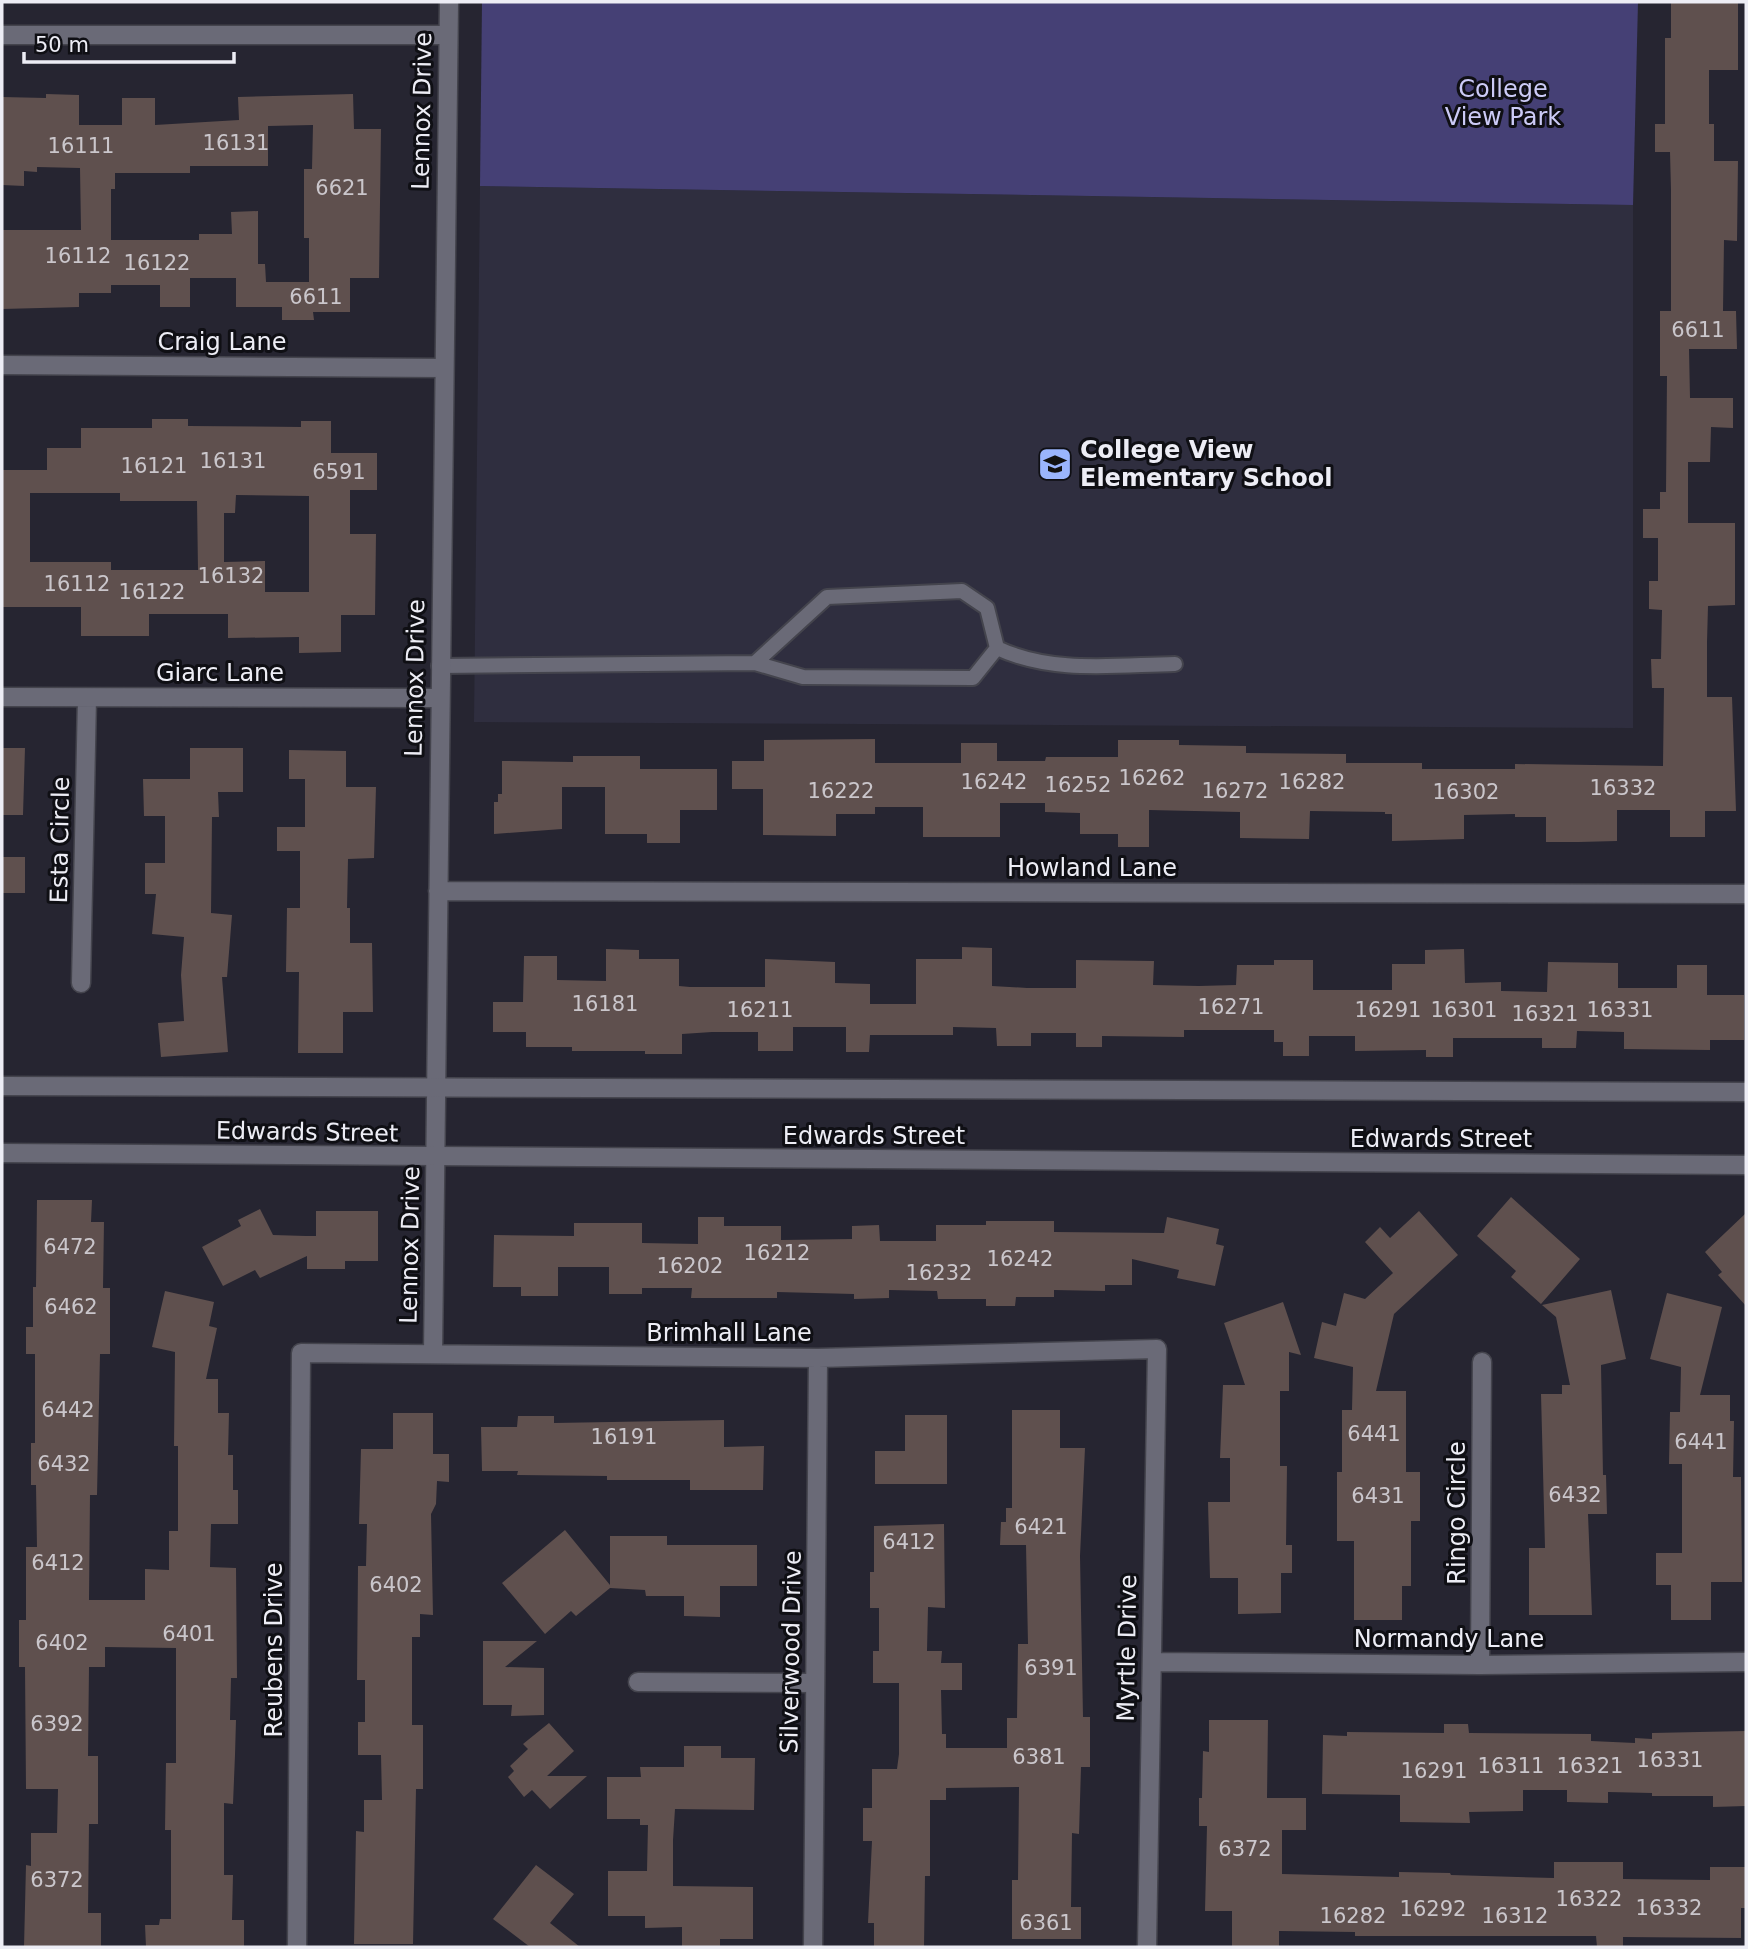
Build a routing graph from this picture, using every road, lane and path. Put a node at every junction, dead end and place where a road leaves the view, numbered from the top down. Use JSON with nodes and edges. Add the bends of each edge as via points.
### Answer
{"nodes":[{"id":1,"x":449,"y":2,"type":"edge"},
{"id":2,"x":2,"y":35,"type":"edge"},
{"id":3,"x":448,"y":35,"type":"junction"},
{"id":4,"x":2,"y":365,"type":"edge"},
{"id":5,"x":442,"y":368,"type":"junction"},
{"id":6,"x":996,"y":648,"type":"junction"},
{"id":7,"x":755,"y":663,"type":"junction"},
{"id":8,"x":1175,"y":664,"type":"dead end"},
{"id":9,"x":439,"y":666,"type":"junction"},
{"id":10,"x":2,"y":697,"type":"edge"},
{"id":11,"x":87,"y":698,"type":"junction"},
{"id":12,"x":439,"y":698,"type":"junction"},
{"id":13,"x":438,"y":891,"type":"junction"},
{"id":14,"x":1746,"y":894,"type":"edge"},
{"id":15,"x":81,"y":983,"type":"dead end"},
{"id":16,"x":2,"y":1086,"type":"edge"},
{"id":17,"x":436,"y":1088,"type":"junction"},
{"id":18,"x":1746,"y":1092,"type":"edge"},
{"id":19,"x":2,"y":1153,"type":"edge"},
{"id":20,"x":436,"y":1158,"type":"junction"},
{"id":21,"x":1746,"y":1165,"type":"edge"},
{"id":22,"x":1157,"y":1349,"type":"joint"},
{"id":23,"x":301,"y":1353,"type":"joint"},
{"id":24,"x":433,"y":1354,"type":"junction"},
{"id":25,"x":818,"y":1358,"type":"junction"},
{"id":26,"x":1482,"y":1362,"type":"dead end"},
{"id":27,"x":1152,"y":1662,"type":"junction"},
{"id":28,"x":1746,"y":1662,"type":"edge"},
{"id":29,"x":1480,"y":1665,"type":"junction"},
{"id":30,"x":638,"y":1682,"type":"dead end"},
{"id":31,"x":816,"y":1683,"type":"junction"},
{"id":32,"x":297,"y":1947,"type":"edge"},
{"id":33,"x":813,"y":1947,"type":"edge"},
{"id":34,"x":1147,"y":1947,"type":"edge"}],
"edges":[{"from":1,"to":3,"type":"street","name":"Lennox Drive"},
{"from":2,"to":3,"type":"street"},
{"from":3,"to":5,"type":"street","name":"Lennox Drive"},
{"from":4,"to":5,"type":"street","name":"Craig Lane"},
{"from":5,"to":9,"type":"street","name":"Lennox Drive"},
{"from":6,"to":7,"type":"lane","via":[[973,678],[803,677]]},
{"from":6,"to":7,"type":"lane","via":[[987,608],[962,591],[827,597]]},
{"from":6,"to":8,"type":"lane","via":[[1023,660],[1056,666]]},
{"from":7,"to":9,"type":"lane"},
{"from":9,"to":12,"type":"street","name":"Lennox Drive"},
{"from":10,"to":11,"type":"street","name":"Giarc Lane"},
{"from":11,"to":12,"type":"street","name":"Giarc Lane"},
{"from":11,"to":15,"type":"street","name":"Esta Circle"},
{"from":12,"to":13,"type":"street","name":"Lennox Drive"},
{"from":13,"to":14,"type":"street","name":"Howland Lane"},
{"from":13,"to":17,"type":"street","name":"Lennox Drive"},
{"from":16,"to":17,"type":"street","name":"Edwards Street"},
{"from":17,"to":18,"type":"street","name":"Edwards Street"},
{"from":17,"to":20,"type":"street","name":"Lennox Drive"},
{"from":19,"to":20,"type":"street","name":"Edwards Street"},
{"from":20,"to":21,"type":"street","name":"Edwards Street"},
{"from":20,"to":24,"type":"street","name":"Lennox Drive"},
{"from":22,"to":25,"type":"street","name":"Brimhall Lane"},
{"from":22,"to":27,"type":"street","name":"Myrtle Drive"},
{"from":23,"to":24,"type":"street","name":"Brimhall Lane"},
{"from":23,"to":32,"type":"street","name":"Reubens Drive"},
{"from":24,"to":25,"type":"street","name":"Brimhall Lane"},
{"from":25,"to":31,"type":"street","name":"Silverwood Drive"},
{"from":26,"to":29,"type":"street","name":"Ringo Circle"},
{"from":27,"to":29,"type":"street","name":"Normandy Lane"},
{"from":27,"to":34,"type":"street","name":"Myrtle Drive"},
{"from":28,"to":29,"type":"street","name":"Normandy Lane"},
{"from":30,"to":31,"type":"street"},
{"from":31,"to":33,"type":"street","name":"Silverwood Drive"}]}
